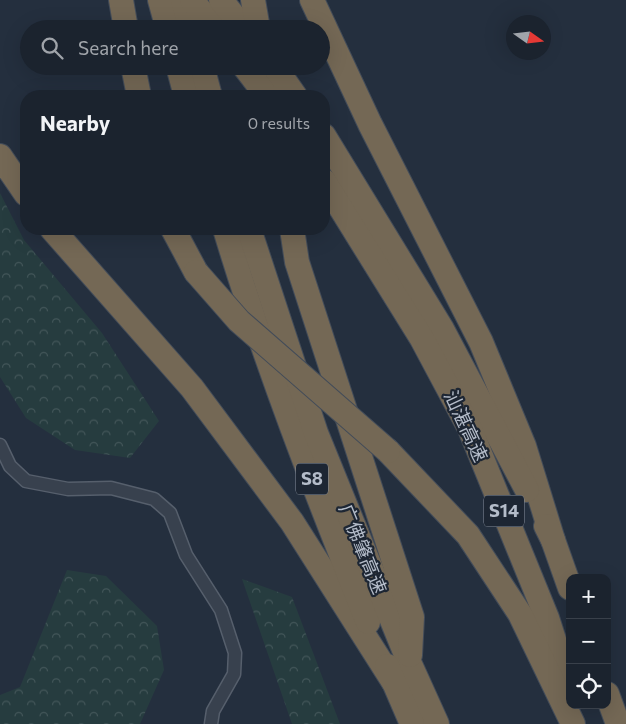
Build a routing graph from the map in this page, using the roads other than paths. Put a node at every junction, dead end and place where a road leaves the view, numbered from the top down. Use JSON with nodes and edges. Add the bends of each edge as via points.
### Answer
{"nodes":[{"id":1,"x":121,"y":0,"type":"edge"},
{"id":2,"x":160,"y":0,"type":"edge"},
{"id":3,"x":183,"y":0,"type":"edge"},
{"id":4,"x":192,"y":0,"type":"edge"},
{"id":5,"x":221,"y":0,"type":"edge"},
{"id":6,"x":253,"y":0,"type":"edge"},
{"id":7,"x":312,"y":0,"type":"edge"},
{"id":8,"x":124,"y":20,"type":"edge"},
{"id":9,"x":166,"y":20,"type":"edge"},
{"id":10,"x":189,"y":20,"type":"edge"},
{"id":11,"x":208,"y":20,"type":"edge"},
{"id":12,"x":237,"y":20,"type":"edge"},
{"id":13,"x":256,"y":20,"type":"edge"},
{"id":14,"x":321,"y":20,"type":"edge"},
{"id":15,"x":330,"y":38,"type":"edge"},
{"id":16,"x":135,"y":75,"type":"edge"},
{"id":17,"x":180,"y":75,"type":"edge"},
{"id":18,"x":204,"y":75,"type":"edge"},
{"id":19,"x":251,"y":75,"type":"edge"},
{"id":20,"x":265,"y":75,"type":"edge"},
{"id":21,"x":281,"y":75,"type":"edge"},
{"id":22,"x":138,"y":90,"type":"edge"},
{"id":23,"x":184,"y":90,"type":"edge"},
{"id":24,"x":208,"y":90,"type":"edge"},
{"id":25,"x":263,"y":90,"type":"edge"},
{"id":26,"x":267,"y":90,"type":"edge"},
{"id":27,"x":292,"y":90,"type":"edge"},
{"id":28,"x":330,"y":147,"type":"edge"},
{"id":29,"x":0,"y":156,"type":"edge"},
{"id":30,"x":20,"y":185,"type":"edge"},
{"id":31,"x":330,"y":190,"type":"edge"},
{"id":32,"x":57,"y":235,"type":"edge"},
{"id":33,"x":176,"y":235,"type":"edge"},
{"id":34,"x":227,"y":235,"type":"edge"},
{"id":35,"x":251,"y":235,"type":"edge"},
{"id":36,"x":293,"y":235,"type":"edge"},
{"id":37,"x":432,"y":334,"type":"junction"},
{"id":38,"x":0,"y":445,"type":"edge"},
{"id":39,"x":553,"y":540,"type":"junction"},
{"id":40,"x":566,"y":577,"type":"edge"},
{"id":41,"x":409,"y":662,"type":"junction"},
{"id":42,"x":566,"y":677,"type":"edge"},
{"id":43,"x":393,"y":681,"type":"junction"},
{"id":44,"x":611,"y":705,"type":"edge"},
{"id":45,"x":576,"y":709,"type":"edge"},
{"id":46,"x":210,"y":724,"type":"edge"},
{"id":47,"x":412,"y":724,"type":"edge"},
{"id":48,"x":437,"y":724,"type":"edge"},
{"id":49,"x":573,"y":724,"type":"edge"},
{"id":50,"x":580,"y":724,"type":"edge"},
{"id":51,"x":618,"y":724,"type":"edge"}],
"edges":[{"from":1,"to":8,"type":"highway"},
{"from":2,"to":9,"type":"highway"},
{"from":3,"to":10,"type":"highway"},
{"from":4,"to":11,"type":"highway"},
{"from":5,"to":12,"type":"highway"},
{"from":6,"to":13,"type":"highway"},
{"from":7,"to":14,"type":"highway"},
{"from":15,"to":39,"type":"highway","via":[[481,342],[524,446]]},
{"from":16,"to":22,"type":"highway"},
{"from":17,"to":23,"type":"highway"},
{"from":18,"to":24,"type":"highway"},
{"from":19,"to":25,"type":"highway"},
{"from":20,"to":26,"type":"highway"},
{"from":21,"to":27,"type":"highway"},
{"from":28,"to":37,"type":"highway","name":"汕湛高速","number":"S14"},
{"from":29,"to":30,"type":"highway"},
{"from":31,"to":37,"type":"highway","name":"汕湛高速","number":"S14"},
{"from":32,"to":43,"type":"highway","via":[[192,388],[292,522]]},
{"from":33,"to":49,"type":"highway","bridge":true,"via":[[196,272],[239,321],[388,451],[468,535],[520,614]]},
{"from":34,"to":43,"type":"highway","name":"广佛肇高速","number":"S8","via":[[293,430]]},
{"from":35,"to":41,"type":"highway","name":"广佛肇高速","number":"S8","via":[[316,433]]},
{"from":36,"to":41,"type":"highway","via":[[297,262],[412,617]]},
{"from":37,"to":39,"type":"highway","name":"汕湛高速","number":"S14"},
{"from":37,"to":42,"type":"highway","name":"汕湛高速","number":"S14","via":[[547,618]]},
{"from":38,"to":46,"type":"street","via":[[10,466],[26,482],[68,489],[111,488],[154,498],[170,513],[186,555],[221,610],[235,653],[234,674],[213,711]]},
{"from":39,"to":40,"type":"highway","name":"汕湛高速","number":"S14"},
{"from":41,"to":48,"type":"highway","name":"广佛肇高速","number":"S8"},
{"from":43,"to":47,"type":"highway","name":"广佛肇高速","number":"S8"},
{"from":44,"to":51,"type":"highway"},
{"from":45,"to":50,"type":"highway"}]}
